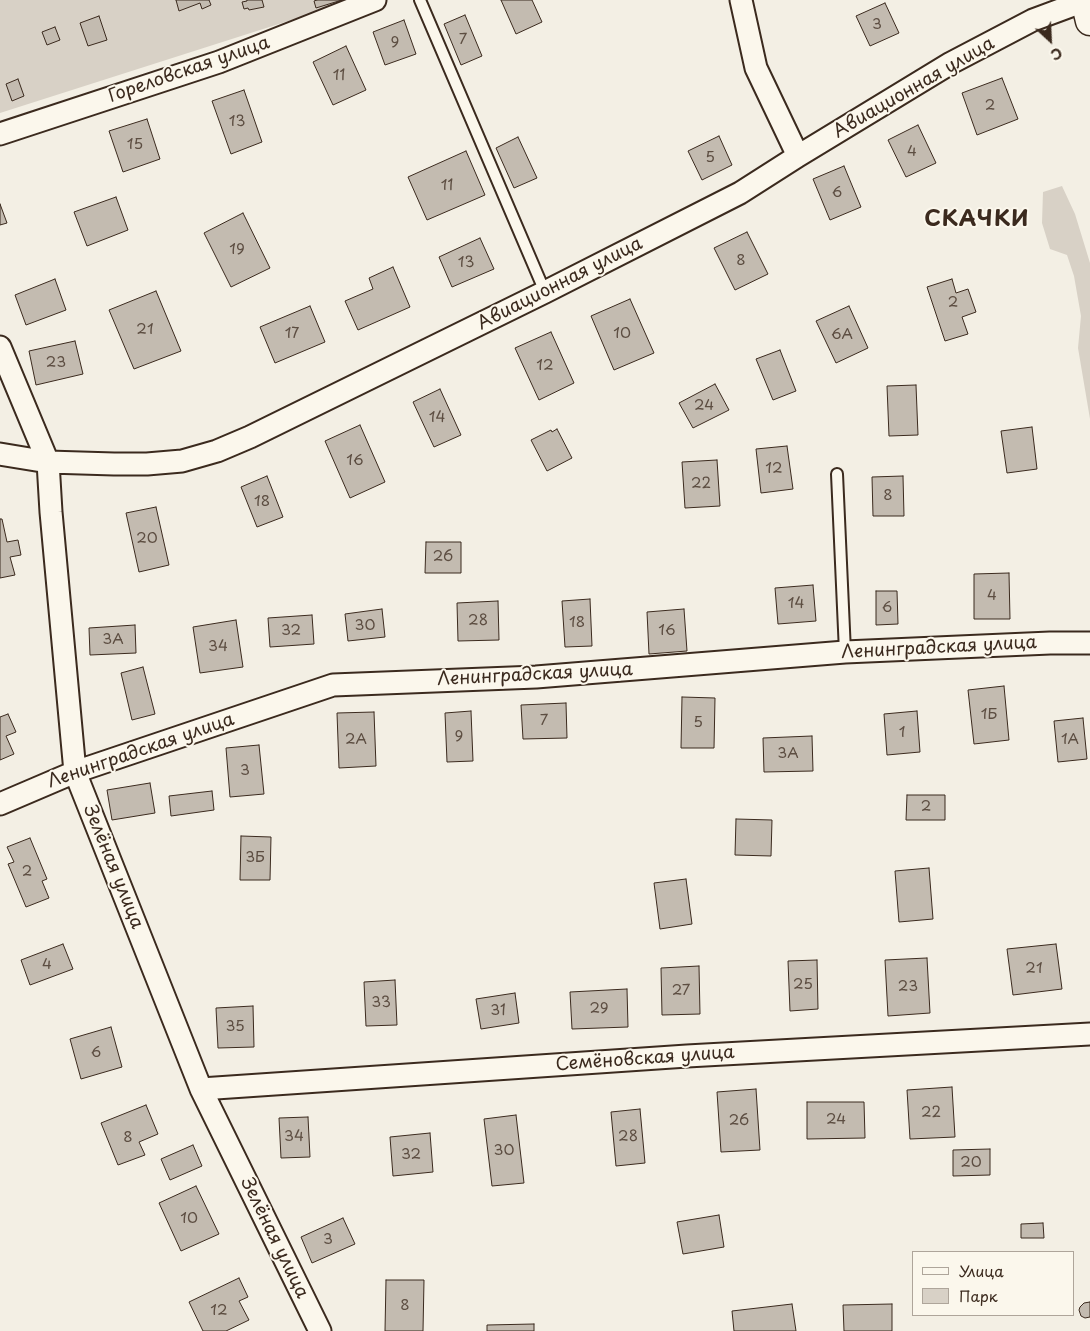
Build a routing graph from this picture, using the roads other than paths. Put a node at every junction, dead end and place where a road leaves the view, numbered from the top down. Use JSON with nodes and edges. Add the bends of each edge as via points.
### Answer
{"nodes":[{"id":1,"x":375,"y":0,"type":"edge"},
{"id":2,"x":420,"y":0,"type":"edge"},
{"id":3,"x":741,"y":0,"type":"edge"},
{"id":4,"x":1086,"y":0,"type":"edge"},
{"id":5,"x":1090,"y":21,"type":"edge"},
{"id":6,"x":0,"y":134,"type":"edge"},
{"id":7,"x":798,"y":156,"type":"junction"},
{"id":8,"x":545,"y":292,"type":"junction"},
{"id":9,"x":0,"y":347,"type":"edge"},
{"id":10,"x":0,"y":454,"type":"edge"},
{"id":11,"x":48,"y":462,"type":"junction"},
{"id":12,"x":837,"y":474,"type":"dead end"},
{"id":13,"x":1090,"y":643,"type":"edge"},
{"id":14,"x":845,"y":652,"type":"junction"},
{"id":15,"x":75,"y":772,"type":"junction"},
{"id":16,"x":0,"y":804,"type":"edge"},
{"id":17,"x":1090,"y":1034,"type":"edge"},
{"id":18,"x":201,"y":1089,"type":"junction"},
{"id":19,"x":320,"y":1331,"type":"edge"}],
"edges":[{"from":1,"to":6,"type":"street","name":"Гореловская улица","via":[[219,62]]},
{"from":2,"to":8,"type":"lane"},
{"from":3,"to":7,"type":"street","via":[[756,68]]},
{"from":4,"to":5,"type":"main road"},
{"from":4,"to":7,"type":"street","name":"Авиационная улица","via":[[1033,20],[951,63]]},
{"from":7,"to":8,"type":"street","name":"Авиационная улица","via":[[740,193]]},
{"from":8,"to":11,"type":"street","name":"Авиационная улица","via":[[217,451],[182,461],[147,464]]},
{"from":9,"to":11,"type":"street","name":"Зелёная улица"},
{"from":10,"to":11,"type":"street","name":"Авиационная улица"},
{"from":11,"to":15,"type":"street","name":"Зелёная улица"},
{"from":12,"to":14,"type":"lane"},
{"from":13,"to":14,"type":"street","name":"Ленинградская улица"},
{"from":14,"to":15,"type":"street","name":"Ленинградская улица","via":[[536,677],[333,685]]},
{"from":15,"to":16,"type":"street","name":"Ленинградская улица"},
{"from":15,"to":18,"type":"street","name":"Зелёная улица"},
{"from":17,"to":18,"type":"street","name":"Семёновская улица"},
{"from":18,"to":19,"type":"street","name":"Зелёная улица"}]}
